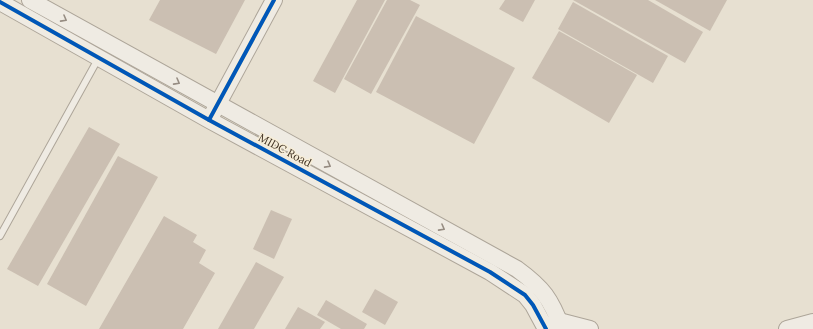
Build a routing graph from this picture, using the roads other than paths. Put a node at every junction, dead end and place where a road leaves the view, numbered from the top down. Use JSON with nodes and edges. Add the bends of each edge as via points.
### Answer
{"nodes":[{"id":1,"x":30,"y":0,"type":"edge"},
{"id":2,"x":274,"y":0,"type":"edge"},
{"id":3,"x":0,"y":2,"type":"edge"},
{"id":4,"x":98,"y":57,"type":"junction"},
{"id":5,"x":217,"y":104,"type":"junction"},
{"id":6,"x":209,"y":120,"type":"junction"},
{"id":7,"x":0,"y":236,"type":"edge"},
{"id":8,"x":813,"y":322,"type":"edge"},
{"id":9,"x":553,"y":327,"type":"edge"},
{"id":10,"x":590,"y":329,"type":"edge"},
{"id":11,"x":787,"y":329,"type":"edge"}],
"edges":[{"from":1,"to":5,"type":"street","name":"MIDC Road","one_way":true},
{"from":2,"to":5,"type":"street"},
{"from":3,"to":4,"type":"street","name":"MIDC Road"},
{"from":4,"to":6,"type":"street","name":"MIDC Road"},
{"from":4,"to":7,"type":"lane"},
{"from":5,"to":6,"type":"street"},
{"from":5,"to":9,"type":"street","name":"MIDC Road","one_way":true,"via":[[517,269],[544,291],[551,302]]},
{"from":6,"to":9,"type":"street","name":"MIDC Road","via":[[490,272],[525,295]]},
{"from":8,"to":11,"type":"street"},
{"from":9,"to":10,"type":"street"}]}
